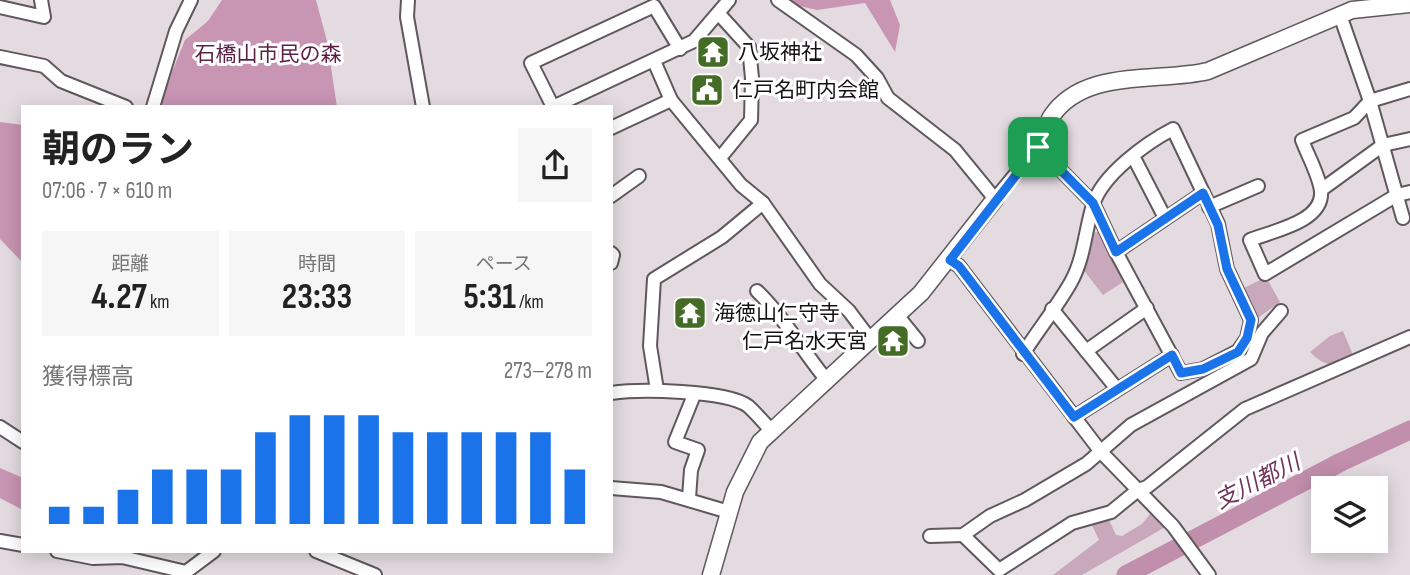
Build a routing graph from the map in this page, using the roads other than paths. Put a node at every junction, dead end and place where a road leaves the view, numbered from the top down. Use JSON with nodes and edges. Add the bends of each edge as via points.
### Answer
{"nodes":[{"id":1,"x":41,"y":0,"type":"edge"},
{"id":2,"x":191,"y":0,"type":"edge"},
{"id":3,"x":408,"y":0,"type":"edge"},
{"id":4,"x":729,"y":0,"type":"edge"},
{"id":5,"x":778,"y":0,"type":"edge"},
{"id":6,"x":1410,"y":4,"type":"edge"},
{"id":7,"x":0,"y":7,"type":"edge"},
{"id":8,"x":719,"y":15,"type":"junction"},
{"id":9,"x":1340,"y":15,"type":"junction"},
{"id":10,"x":680,"y":49,"type":"junction"},
{"id":11,"x":0,"y":57,"type":"edge"},
{"id":12,"x":654,"y":61,"type":"junction"},
{"id":13,"x":1410,"y":89,"type":"edge"},
{"id":14,"x":671,"y":100,"type":"junction"},
{"id":15,"x":1370,"y":101,"type":"junction"},
{"id":16,"x":121,"y":105,"type":"edge"},
{"id":17,"x":154,"y":105,"type":"edge"},
{"id":18,"x":423,"y":105,"type":"edge"},
{"id":19,"x":552,"y":105,"type":"edge"},
{"id":20,"x":557,"y":105,"type":"edge"},
{"id":21,"x":613,"y":127,"type":"edge"},
{"id":22,"x":1410,"y":139,"type":"edge"},
{"id":23,"x":1383,"y":145,"type":"junction"},
{"id":24,"x":1038,"y":147,"type":"junction"},
{"id":25,"x":1133,"y":156,"type":"junction"},
{"id":26,"x":720,"y":158,"type":"junction"},
{"id":27,"x":639,"y":176,"type":"dead end"},
{"id":28,"x":1258,"y":186,"type":"dead end"},
{"id":29,"x":1321,"y":190,"type":"junction"},
{"id":30,"x":1203,"y":193,"type":"junction"},
{"id":31,"x":1404,"y":194,"type":"edge"},
{"id":32,"x":613,"y":195,"type":"edge"},
{"id":33,"x":995,"y":199,"type":"junction"},
{"id":34,"x":763,"y":203,"type":"junction"},
{"id":35,"x":1093,"y":203,"type":"junction"},
{"id":36,"x":1209,"y":206,"type":"junction"},
{"id":37,"x":1165,"y":218,"type":"junction"},
{"id":38,"x":1402,"y":218,"type":"dead end"},
{"id":39,"x":1116,"y":252,"type":"junction"},
{"id":40,"x":950,"y":260,"type":"junction"},
{"id":41,"x":757,"y":291,"type":"dead end"},
{"id":42,"x":1147,"y":308,"type":"junction"},
{"id":43,"x":1052,"y":309,"type":"junction"},
{"id":44,"x":1281,"y":312,"type":"dead end"},
{"id":45,"x":897,"y":316,"type":"junction"},
{"id":46,"x":1410,"y":337,"type":"edge"},
{"id":47,"x":870,"y":339,"type":"junction"},
{"id":48,"x":918,"y":341,"type":"dead end"},
{"id":49,"x":1086,"y":351,"type":"junction"},
{"id":50,"x":1023,"y":354,"type":"junction"},
{"id":51,"x":1172,"y":355,"type":"junction"},
{"id":52,"x":825,"y":378,"type":"junction"},
{"id":53,"x":657,"y":390,"type":"junction"},
{"id":54,"x":1117,"y":390,"type":"junction"},
{"id":55,"x":613,"y":393,"type":"edge"},
{"id":56,"x":694,"y":396,"type":"junction"},
{"id":57,"x":1074,"y":417,"type":"junction"},
{"id":58,"x":0,"y":427,"type":"edge"},
{"id":59,"x":771,"y":430,"type":"junction"},
{"id":60,"x":21,"y":441,"type":"edge"},
{"id":61,"x":1101,"y":452,"type":"junction"},
{"id":62,"x":613,"y":488,"type":"edge"},
{"id":63,"x":1138,"y":490,"type":"junction"},
{"id":64,"x":689,"y":498,"type":"junction"},
{"id":65,"x":729,"y":512,"type":"junction"},
{"id":66,"x":963,"y":534,"type":"junction"},
{"id":67,"x":930,"y":536,"type":"dead end"},
{"id":68,"x":0,"y":541,"type":"edge"},
{"id":69,"x":21,"y":545,"type":"edge"},
{"id":70,"x":67,"y":553,"type":"edge"},
{"id":71,"x":209,"y":553,"type":"edge"},
{"id":72,"x":321,"y":553,"type":"edge"},
{"id":73,"x":375,"y":575,"type":"edge"},
{"id":74,"x":712,"y":575,"type":"edge"},
{"id":75,"x":1209,"y":575,"type":"edge"}],
"edges":[{"from":1,"to":7,"type":"street","via":[[44,18]]},
{"from":2,"to":17,"type":"street","via":[[176,31]]},
{"from":3,"to":18,"type":"street"},
{"from":4,"to":8,"type":"street"},
{"from":5,"to":33,"type":"street","via":[[856,55],[888,98],[955,150]]},
{"from":6,"to":9,"type":"street","via":[[1367,7]]},
{"from":8,"to":10,"type":"street"},
{"from":8,"to":26,"type":"street","via":[[749,47],[752,78],[751,120]]},
{"from":9,"to":15,"type":"street"},
{"from":9,"to":24,"type":"street","via":[[1209,71],[1121,80],[1090,88],[1051,117]]},
{"from":10,"to":12,"type":"street"},
{"from":10,"to":19,"type":"street","via":[[654,6],[531,63]]},
{"from":11,"to":16,"type":"street","via":[[44,66],[61,80]]},
{"from":12,"to":14,"type":"street"},
{"from":12,"to":20,"type":"street"},
{"from":13,"to":15,"type":"street"},
{"from":14,"to":21,"type":"street"},
{"from":14,"to":26,"type":"street"},
{"from":15,"to":23,"type":"street"},
{"from":15,"to":29,"type":"street","via":[[1354,118],[1302,140]]},
{"from":22,"to":23,"type":"street"},
{"from":23,"to":29,"type":"street"},
{"from":23,"to":31,"type":"street"},
{"from":24,"to":33,"type":"street"},
{"from":24,"to":35,"type":"street"},
{"from":25,"to":30,"type":"street","via":[[1173,129]]},
{"from":25,"to":35,"type":"street"},
{"from":25,"to":37,"type":"street"},
{"from":26,"to":34,"type":"street"},
{"from":27,"to":32,"type":"street"},
{"from":28,"to":36,"type":"street"},
{"from":29,"to":31,"type":"street","via":[[1319,206],[1309,216],[1250,240],[1265,274]]},
{"from":30,"to":36,"type":"street"},
{"from":30,"to":37,"type":"street"},
{"from":31,"to":38,"type":"street"},
{"from":33,"to":40,"type":"street"},
{"from":34,"to":47,"type":"street","via":[[820,284]]},
{"from":34,"to":53,"type":"street","via":[[722,237],[654,279],[650,346]]},
{"from":35,"to":39,"type":"street"},
{"from":35,"to":43,"type":"street","via":[[1071,282]]},
{"from":36,"to":51,"type":"street","via":[[1227,269],[1251,320],[1247,338],[1238,352],[1203,369],[1181,373]]},
{"from":37,"to":39,"type":"street"},
{"from":39,"to":42,"type":"street"},
{"from":40,"to":45,"type":"street"},
{"from":40,"to":50,"type":"street"},
{"from":41,"to":52,"type":"street","via":[[777,310]]},
{"from":42,"to":49,"type":"street"},
{"from":42,"to":51,"type":"street"},
{"from":43,"to":49,"type":"street"},
{"from":43,"to":50,"type":"street"},
{"from":44,"to":61,"type":"street","via":[[1262,333],[1251,359],[1131,425]]},
{"from":45,"to":47,"type":"street"},
{"from":45,"to":48,"type":"street"},
{"from":46,"to":63,"type":"street","via":[[1245,409]]},
{"from":47,"to":52,"type":"street"},
{"from":49,"to":54,"type":"street"},
{"from":50,"to":57,"type":"street"},
{"from":51,"to":54,"type":"street"},
{"from":52,"to":59,"type":"street"},
{"from":53,"to":55,"type":"street"},
{"from":53,"to":56,"type":"street"},
{"from":54,"to":57,"type":"street"},
{"from":56,"to":59,"type":"street","via":[[721,397],[747,405]]},
{"from":56,"to":64,"type":"street","via":[[675,442],[698,450]]},
{"from":57,"to":61,"type":"street"},
{"from":58,"to":60,"type":"street"},
{"from":59,"to":65,"type":"street","via":[[751,455]]},
{"from":61,"to":63,"type":"street"},
{"from":61,"to":66,"type":"street"},
{"from":62,"to":64,"type":"street"},
{"from":63,"to":66,"type":"street","via":[[1111,512],[1072,523],[999,570]]},
{"from":63,"to":75,"type":"street","via":[[1173,526]]},
{"from":64,"to":65,"type":"street"},
{"from":65,"to":74,"type":"street"},
{"from":66,"to":67,"type":"street"},
{"from":68,"to":69,"type":"street"},
{"from":70,"to":71,"type":"street","via":[[122,558],[186,572]]},
{"from":72,"to":73,"type":"street"}]}
